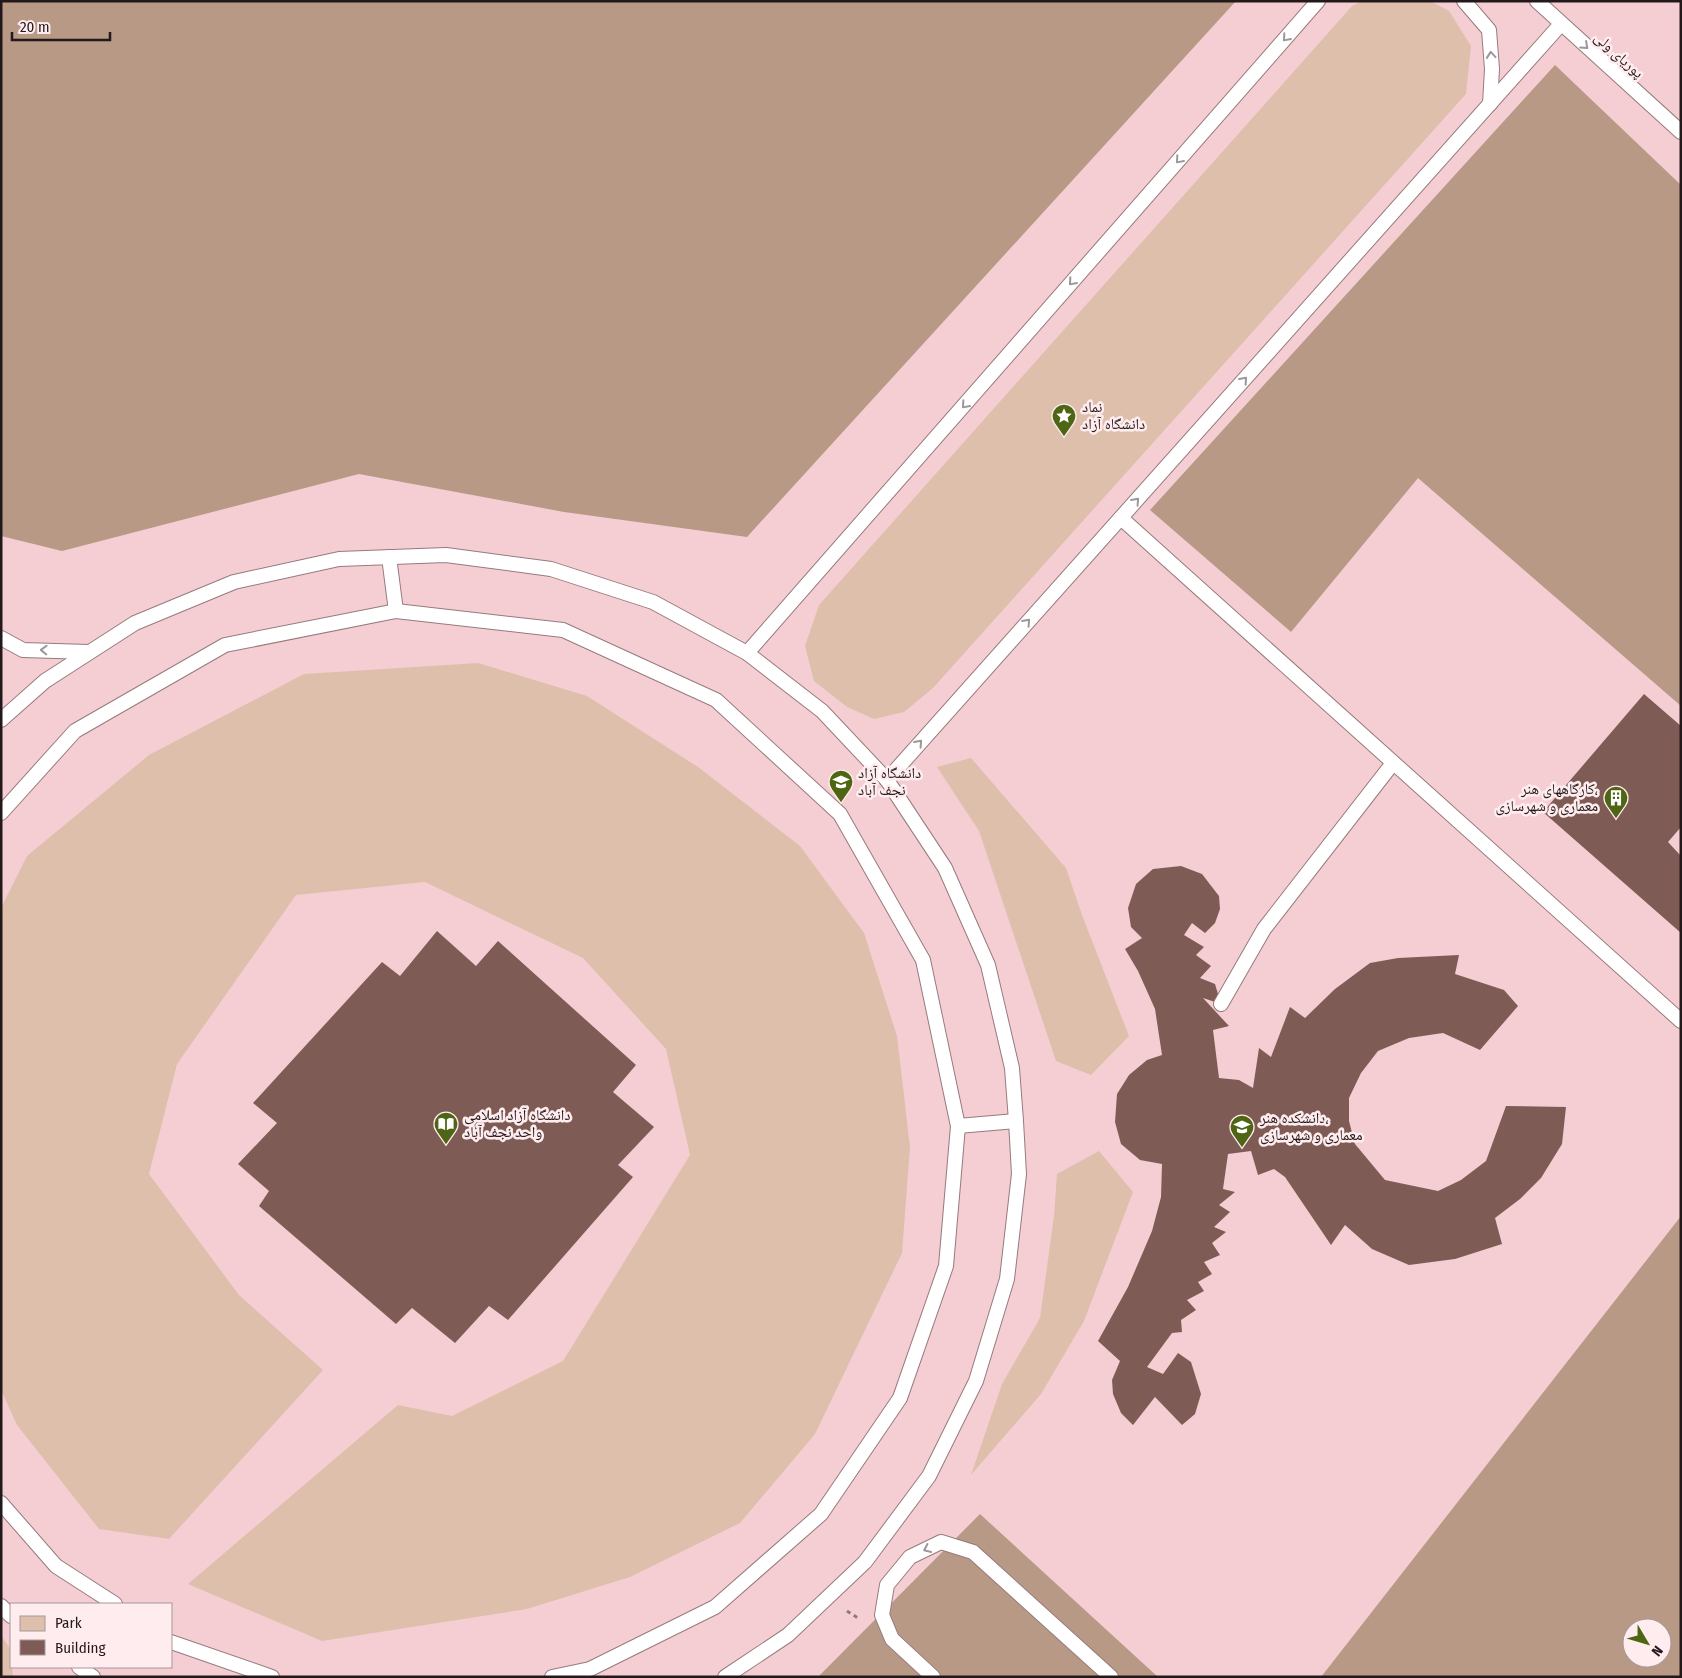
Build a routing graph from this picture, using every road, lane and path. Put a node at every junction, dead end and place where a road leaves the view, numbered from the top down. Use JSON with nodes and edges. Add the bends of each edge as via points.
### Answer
{"nodes":[{"id":1,"x":1318,"y":1,"type":"edge"},
{"id":2,"x":1464,"y":1,"type":"edge"},
{"id":3,"x":1536,"y":1,"type":"edge"},
{"id":4,"x":1561,"y":24,"type":"junction"},
{"id":5,"x":1490,"y":104,"type":"junction"},
{"id":6,"x":1681,"y":132,"type":"edge"},
{"id":7,"x":1121,"y":518,"type":"junction"},
{"id":8,"x":389,"y":557,"type":"junction"},
{"id":9,"x":396,"y":611,"type":"junction"},
{"id":10,"x":1,"y":638,"type":"edge"},
{"id":11,"x":89,"y":652,"type":"junction"},
{"id":12,"x":747,"y":653,"type":"junction"},
{"id":13,"x":1,"y":720,"type":"edge"},
{"id":14,"x":1393,"y":763,"type":"junction"},
{"id":15,"x":886,"y":780,"type":"junction"},
{"id":16,"x":1,"y":813,"type":"edge"},
{"id":17,"x":1220,"y":1004,"type":"dead end"},
{"id":18,"x":1681,"y":1021,"type":"edge"},
{"id":19,"x":1016,"y":1121,"type":"junction"},
{"id":20,"x":958,"y":1126,"type":"junction"},
{"id":21,"x":1,"y":1503,"type":"edge"},
{"id":22,"x":113,"y":1603,"type":"edge"},
{"id":23,"x":1,"y":1606,"type":"edge"},
{"id":24,"x":10,"y":1615,"type":"edge"},
{"id":25,"x":172,"y":1642,"type":"edge"},
{"id":26,"x":80,"y":1668,"type":"edge"},
{"id":27,"x":92,"y":1676,"type":"edge"},
{"id":28,"x":272,"y":1677,"type":"edge"},
{"id":29,"x":552,"y":1677,"type":"edge"},
{"id":30,"x":725,"y":1677,"type":"edge"},
{"id":31,"x":933,"y":1677,"type":"edge"},
{"id":32,"x":1111,"y":1677,"type":"edge"}],
"edges":[{"from":1,"to":12,"type":"lane","one_way":true},
{"from":5,"to":2,"type":"lane","one_way":true,"via":[[1489,30]]},
{"from":3,"to":4,"type":"lane","name":"پوریای ولی"},
{"from":4,"to":5,"type":"lane"},
{"from":4,"to":6,"type":"lane","name":"پوریای ولی","one_way":true},
{"from":7,"to":5,"type":"lane","one_way":true},
{"from":7,"to":14,"type":"lane"},
{"from":15,"to":7,"type":"lane","one_way":true},
{"from":8,"to":9,"type":"lane"},
{"from":8,"to":11,"type":"lane","via":[[338,559],[234,582],[135,623]]},
{"from":8,"to":12,"type":"lane","via":[[446,555],[552,569],[653,602]]},
{"from":9,"to":16,"type":"lane","via":[[225,645],[75,731]]},
{"from":9,"to":20,"type":"lane","via":[[563,630],[716,700],[782,760],[840,814],[924,960]]},
{"from":11,"to":10,"type":"lane","one_way":true,"via":[[23,650]]},
{"from":11,"to":13,"type":"lane","via":[[45,681]]},
{"from":12,"to":15,"type":"lane","via":[[822,711]]},
{"from":14,"to":17,"type":"lane","via":[[1264,929]]},
{"from":14,"to":18,"type":"lane"},
{"from":15,"to":19,"type":"lane","via":[[945,868],[988,965],[1012,1068]]},
{"from":19,"to":20,"type":"lane"},
{"from":19,"to":30,"type":"lane","via":[[1019,1174],[1007,1279],[976,1381],[928,1476],[865,1562],[788,1635]]},
{"from":20,"to":29,"type":"lane","via":[[946,1266],[900,1398],[821,1514],[715,1607],[590,1669]]},
{"from":21,"to":22,"type":"lane","via":[[56,1566]]},
{"from":23,"to":24,"type":"lane"},
{"from":25,"to":28,"type":"lane"},
{"from":26,"to":27,"type":"lane"},
{"from":32,"to":31,"type":"lane","one_way":true,"via":[[973,1552],[941,1542],[910,1557],[887,1585],[882,1615],[892,1639]]}]}
